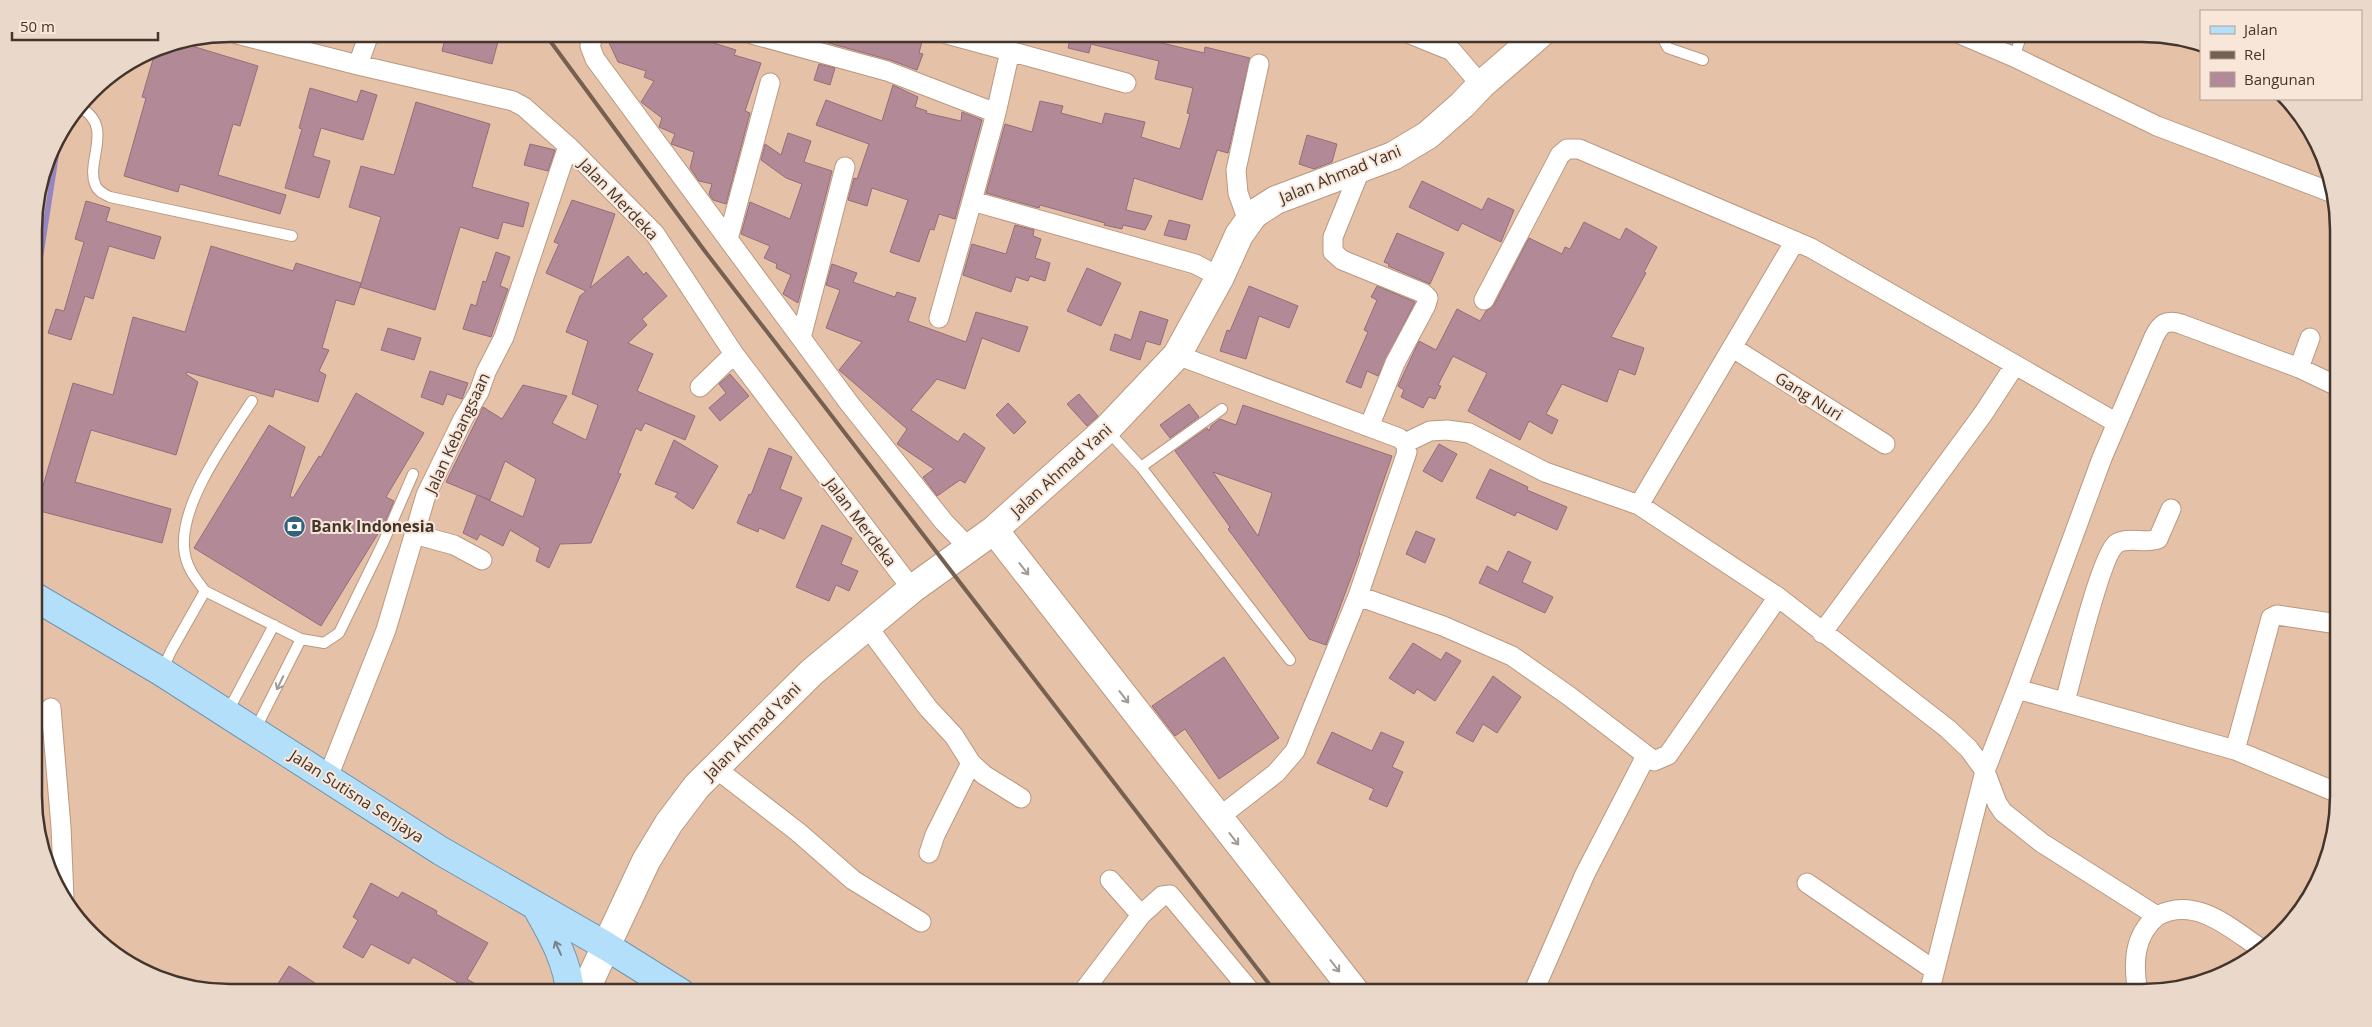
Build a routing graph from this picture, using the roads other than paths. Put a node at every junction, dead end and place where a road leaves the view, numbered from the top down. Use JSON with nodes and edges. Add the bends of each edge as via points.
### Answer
{"nodes":[{"id":1,"x":268,"y":42,"type":"edge"},
{"id":2,"x":366,"y":42,"type":"edge"},
{"id":3,"x":591,"y":42,"type":"edge"},
{"id":4,"x":781,"y":42,"type":"edge"},
{"id":5,"x":977,"y":42,"type":"edge"},
{"id":6,"x":1430,"y":42,"type":"edge"},
{"id":7,"x":1531,"y":42,"type":"edge"},
{"id":8,"x":1666,"y":42,"type":"edge"},
{"id":9,"x":1979,"y":42,"type":"edge"},
{"id":10,"x":2019,"y":42,"type":"edge"},
{"id":11,"x":1010,"y":51,"type":"junction"},
{"id":12,"x":2014,"y":57,"type":"junction"},
{"id":13,"x":1703,"y":60,"type":"dead end"},
{"id":14,"x":1259,"y":64,"type":"dead end"},
{"id":15,"x":358,"y":65,"type":"junction"},
{"id":16,"x":770,"y":83,"type":"dead end"},
{"id":17,"x":1126,"y":83,"type":"dead end"},
{"id":18,"x":1481,"y":85,"type":"junction"},
{"id":19,"x":85,"y":111,"type":"edge"},
{"id":20,"x":996,"y":114,"type":"junction"},
{"id":21,"x":568,"y":146,"type":"junction"},
{"id":22,"x":845,"y":167,"type":"dead end"},
{"id":23,"x":1361,"y":168,"type":"junction"},
{"id":24,"x":2325,"y":190,"type":"edge"},
{"id":25,"x":972,"y":201,"type":"junction"},
{"id":26,"x":1248,"y":221,"type":"junction"},
{"id":27,"x":292,"y":236,"type":"dead end"},
{"id":28,"x":728,"y":239,"type":"junction"},
{"id":29,"x":1795,"y":241,"type":"junction"},
{"id":30,"x":1220,"y":277,"type":"junction"},
{"id":31,"x":1484,"y":300,"type":"dead end"},
{"id":32,"x":940,"y":318,"type":"dead end"},
{"id":33,"x":801,"y":338,"type":"junction"},
{"id":34,"x":2310,"y":338,"type":"dead end"},
{"id":35,"x":1733,"y":348,"type":"junction"},
{"id":36,"x":734,"y":354,"type":"junction"},
{"id":37,"x":1177,"y":355,"type":"junction"},
{"id":38,"x":2015,"y":365,"type":"junction"},
{"id":39,"x":2299,"y":368,"type":"junction"},
{"id":40,"x":2330,"y":383,"type":"edge"},
{"id":41,"x":700,"y":387,"type":"dead end"},
{"id":42,"x":252,"y":402,"type":"dead end"},
{"id":43,"x":1222,"y":409,"type":"dead end"},
{"id":44,"x":2117,"y":423,"type":"junction"},
{"id":45,"x":1369,"y":427,"type":"junction"},
{"id":46,"x":1106,"y":430,"type":"junction"},
{"id":47,"x":1405,"y":443,"type":"junction"},
{"id":48,"x":1885,"y":444,"type":"dead end"},
{"id":49,"x":1141,"y":467,"type":"junction"},
{"id":50,"x":413,"y":474,"type":"dead end"},
{"id":51,"x":1639,"y":505,"type":"junction"},
{"id":52,"x":2171,"y":509,"type":"dead end"},
{"id":53,"x":994,"y":530,"type":"junction"},
{"id":54,"x":414,"y":534,"type":"junction"},
{"id":55,"x":970,"y":549,"type":"junction"},
{"id":56,"x":482,"y":560,"type":"dead end"},
{"id":57,"x":921,"y":583,"type":"junction"},
{"id":58,"x":205,"y":591,"type":"junction"},
{"id":59,"x":1358,"y":596,"type":"junction"},
{"id":60,"x":1778,"y":597,"type":"junction"},
{"id":61,"x":43,"y":602,"type":"edge"},
{"id":62,"x":2330,"y":623,"type":"edge"},
{"id":63,"x":274,"y":626,"type":"junction"},
{"id":64,"x":867,"y":626,"type":"junction"},
{"id":65,"x":1822,"y":633,"type":"junction"},
{"id":66,"x":301,"y":639,"type":"junction"},
{"id":67,"x":1290,"y":660,"type":"dead end"},
{"id":68,"x":162,"y":672,"type":"junction"},
{"id":69,"x":2017,"y":689,"type":"junction"},
{"id":70,"x":2065,"y":702,"type":"junction"},
{"id":71,"x":51,"y":708,"type":"dead end"},
{"id":72,"x":227,"y":713,"type":"junction"},
{"id":73,"x":255,"y":731,"type":"junction"},
{"id":74,"x":2235,"y":750,"type":"junction"},
{"id":75,"x":1646,"y":756,"type":"junction"},
{"id":76,"x":971,"y":764,"type":"junction"},
{"id":77,"x":714,"y":767,"type":"junction"},
{"id":78,"x":1985,"y":771,"type":"junction"},
{"id":79,"x":328,"y":777,"type":"junction"},
{"id":80,"x":2330,"y":790,"type":"edge"},
{"id":81,"x":1021,"y":798,"type":"dead end"},
{"id":82,"x":1218,"y":818,"type":"junction"},
{"id":83,"x":929,"y":853,"type":"dead end"},
{"id":84,"x":1110,"y":880,"type":"dead end"},
{"id":85,"x":63,"y":881,"type":"edge"},
{"id":86,"x":1807,"y":883,"type":"dead end"},
{"id":87,"x":536,"y":906,"type":"junction"},
{"id":88,"x":1141,"y":915,"type":"junction"},
{"id":89,"x":2158,"y":916,"type":"junction"},
{"id":90,"x":921,"y":922,"type":"dead end"},
{"id":91,"x":2257,"y":945,"type":"edge"},
{"id":92,"x":606,"y":946,"type":"junction"},
{"id":93,"x":1934,"y":970,"type":"junction"},
{"id":94,"x":569,"y":984,"type":"edge"},
{"id":95,"x":588,"y":984,"type":"edge"},
{"id":96,"x":667,"y":984,"type":"edge"},
{"id":97,"x":1089,"y":984,"type":"edge"},
{"id":98,"x":1244,"y":984,"type":"edge"},
{"id":99,"x":1349,"y":984,"type":"edge"},
{"id":100,"x":1537,"y":984,"type":"edge"},
{"id":101,"x":1930,"y":984,"type":"edge"},
{"id":102,"x":2136,"y":984,"type":"edge"}],
"edges":[{"from":1,"to":15,"type":"street","name":"Jalan Merdeka"},
{"from":2,"to":15,"type":"street"},
{"from":3,"to":28,"type":"street","via":[[595,59]]},
{"from":4,"to":20,"type":"street","via":[[887,71]]},
{"from":5,"to":11,"type":"street"},
{"from":6,"to":18,"type":"street","via":[[1452,51]]},
{"from":7,"to":18,"type":"street","name":"Jalan Ahmad Yani"},
{"from":8,"to":13,"type":"lane","via":[[1668,48]]},
{"from":9,"to":12,"type":"street"},
{"from":10,"to":12,"type":"lane"},
{"from":11,"to":17,"type":"street"},
{"from":11,"to":20,"type":"street"},
{"from":12,"to":24,"type":"street","via":[[2157,126]]},
{"from":14,"to":26,"type":"street","via":[[1236,170],[1238,192]]},
{"from":15,"to":21,"type":"street","name":"Jalan Merdeka","via":[[518,103]]},
{"from":16,"to":28,"type":"street"},
{"from":18,"to":23,"type":"street","name":"Jalan Ahmad Yani","via":[[1428,134],[1392,156]]},
{"from":19,"to":27,"type":"lane","via":[[93,118],[97,130],[94,177],[96,187],[104,194]]},
{"from":20,"to":25,"type":"street"},
{"from":21,"to":36,"type":"street","name":"Jalan Merdeka","via":[[655,234]]},
{"from":21,"to":54,"type":"street","name":"Jalan Kebangsaan","via":[[504,337],[435,474]]},
{"from":22,"to":33,"type":"street"},
{"from":23,"to":26,"type":"street","name":"Jalan Ahmad Yani","via":[[1276,200]]},
{"from":23,"to":45,"type":"street","via":[[1333,237],[1333,252],[1342,260],[1423,293],[1428,298],[1395,363]]},
{"from":25,"to":30,"type":"street","via":[[1195,264]]},
{"from":25,"to":32,"type":"street"},
{"from":26,"to":30,"type":"street","name":"Jalan Ahmad Yani"},
{"from":28,"to":33,"type":"street"},
{"from":29,"to":31,"type":"street","via":[[1583,149],[1570,148],[1564,150],[1557,160]]},
{"from":29,"to":35,"type":"street"},
{"from":29,"to":38,"type":"street"},
{"from":30,"to":37,"type":"street","name":"Jalan Ahmad Yani"},
{"from":33,"to":55,"type":"street","via":[[944,522]]},
{"from":34,"to":39,"type":"street"},
{"from":35,"to":48,"type":"street","name":"Gang Nuri"},
{"from":35,"to":51,"type":"street"},
{"from":36,"to":41,"type":"street"},
{"from":36,"to":57,"type":"street","name":"Jalan Merdeka"},
{"from":37,"to":45,"type":"street"},
{"from":37,"to":46,"type":"street","name":"Jalan Ahmad Yani"},
{"from":38,"to":44,"type":"street"},
{"from":38,"to":65,"type":"street","via":[[1983,414]]},
{"from":39,"to":40,"type":"street"},
{"from":39,"to":44,"type":"street","via":[[2181,324],[2166,322],[2159,327]]},
{"from":42,"to":58,"type":"lane","via":[[207,473],[188,518],[184,535],[186,559],[190,572]]},
{"from":43,"to":49,"type":"lane"},
{"from":44,"to":69,"type":"street"},
{"from":45,"to":47,"type":"street"},
{"from":46,"to":49,"type":"lane"},
{"from":46,"to":53,"type":"street","name":"Jalan Ahmad Yani"},
{"from":47,"to":51,"type":"street","via":[[1430,431],[1469,433],[1545,472]]},
{"from":47,"to":59,"type":"street","via":[[1407,452]]},
{"from":49,"to":67,"type":"lane"},
{"from":50,"to":66,"type":"lane","via":[[339,633],[324,643]]},
{"from":51,"to":60,"type":"street"},
{"from":52,"to":70,"type":"street","via":[[2158,539],[2120,542],[2112,549],[2102,572]]},
{"from":53,"to":55,"type":"street","name":"Jalan Ahmad Yani"},
{"from":53,"to":82,"type":"street","one_way":true},
{"from":54,"to":56,"type":"street","via":[[454,545]]},
{"from":54,"to":79,"type":"street","name":"Jalan Kebangsaan","via":[[386,630]]},
{"from":55,"to":57,"type":"street","name":"Jalan Ahmad Yani"},
{"from":57,"to":64,"type":"street","name":"Jalan Ahmad Yani"},
{"from":58,"to":63,"type":"lane"},
{"from":58,"to":68,"type":"lane"},
{"from":59,"to":75,"type":"street","via":[[1443,626],[1512,656],[1570,696]]},
{"from":59,"to":82,"type":"street","via":[[1289,761]]},
{"from":60,"to":65,"type":"street"},
{"from":60,"to":75,"type":"street","via":[[1668,755],[1655,761]]},
{"from":61,"to":68,"type":"main road","name":"Jalan Sutisna Senjaya"},
{"from":62,"to":74,"type":"street","via":[[2276,615],[2271,618]]},
{"from":63,"to":66,"type":"lane"},
{"from":63,"to":72,"type":"lane"},
{"from":64,"to":76,"type":"street","via":[[928,708],[954,736]]},
{"from":64,"to":77,"type":"street","name":"Jalan Ahmad Yani","via":[[812,672]]},
{"from":65,"to":78,"type":"street","via":[[1948,729],[1969,749]]},
{"from":66,"to":73,"type":"lane","one_way":true},
{"from":68,"to":72,"type":"main road","name":"Jalan Sutisna Senjaya"},
{"from":69,"to":70,"type":"street"},
{"from":69,"to":78,"type":"street"},
{"from":70,"to":74,"type":"street"},
{"from":71,"to":85,"type":"street"},
{"from":72,"to":73,"type":"main road","name":"Jalan Sutisna Senjaya"},
{"from":73,"to":79,"type":"main road","name":"Jalan Sutisna Senjaya"},
{"from":74,"to":80,"type":"street"},
{"from":75,"to":100,"type":"street","via":[[1585,874]]},
{"from":76,"to":81,"type":"street"},
{"from":76,"to":83,"type":"street"},
{"from":77,"to":90,"type":"street","via":[[854,880]]},
{"from":77,"to":92,"type":"street","name":"Jalan Ahmad Yani","via":[[680,807],[657,841]]},
{"from":78,"to":89,"type":"street","via":[[1997,803],[2013,821],[2042,843]]},
{"from":78,"to":93,"type":"street"},
{"from":79,"to":87,"type":"main road","name":"Jalan Sutisna Senjaya","via":[[441,851]]},
{"from":82,"to":99,"type":"street","one_way":true},
{"from":84,"to":88,"type":"street"},
{"from":86,"to":93,"type":"street"},
{"from":87,"to":92,"type":"main road","name":"Jalan Sutisna Senjaya"},
{"from":94,"to":87,"type":"main road","one_way":true,"via":[[558,949]]},
{"from":88,"to":97,"type":"street"},
{"from":88,"to":98,"type":"street","via":[[1162,896],[1170,895]]},
{"from":89,"to":91,"type":"street","via":[[2178,909],[2198,911],[2231,927]]},
{"from":89,"to":102,"type":"street","via":[[2146,927],[2136,951]]},
{"from":92,"to":95,"type":"street","name":"Jalan Ahmad Yani"},
{"from":92,"to":96,"type":"main road","name":"Jalan Sutisna Senjaya"},
{"from":93,"to":101,"type":"street"}]}
